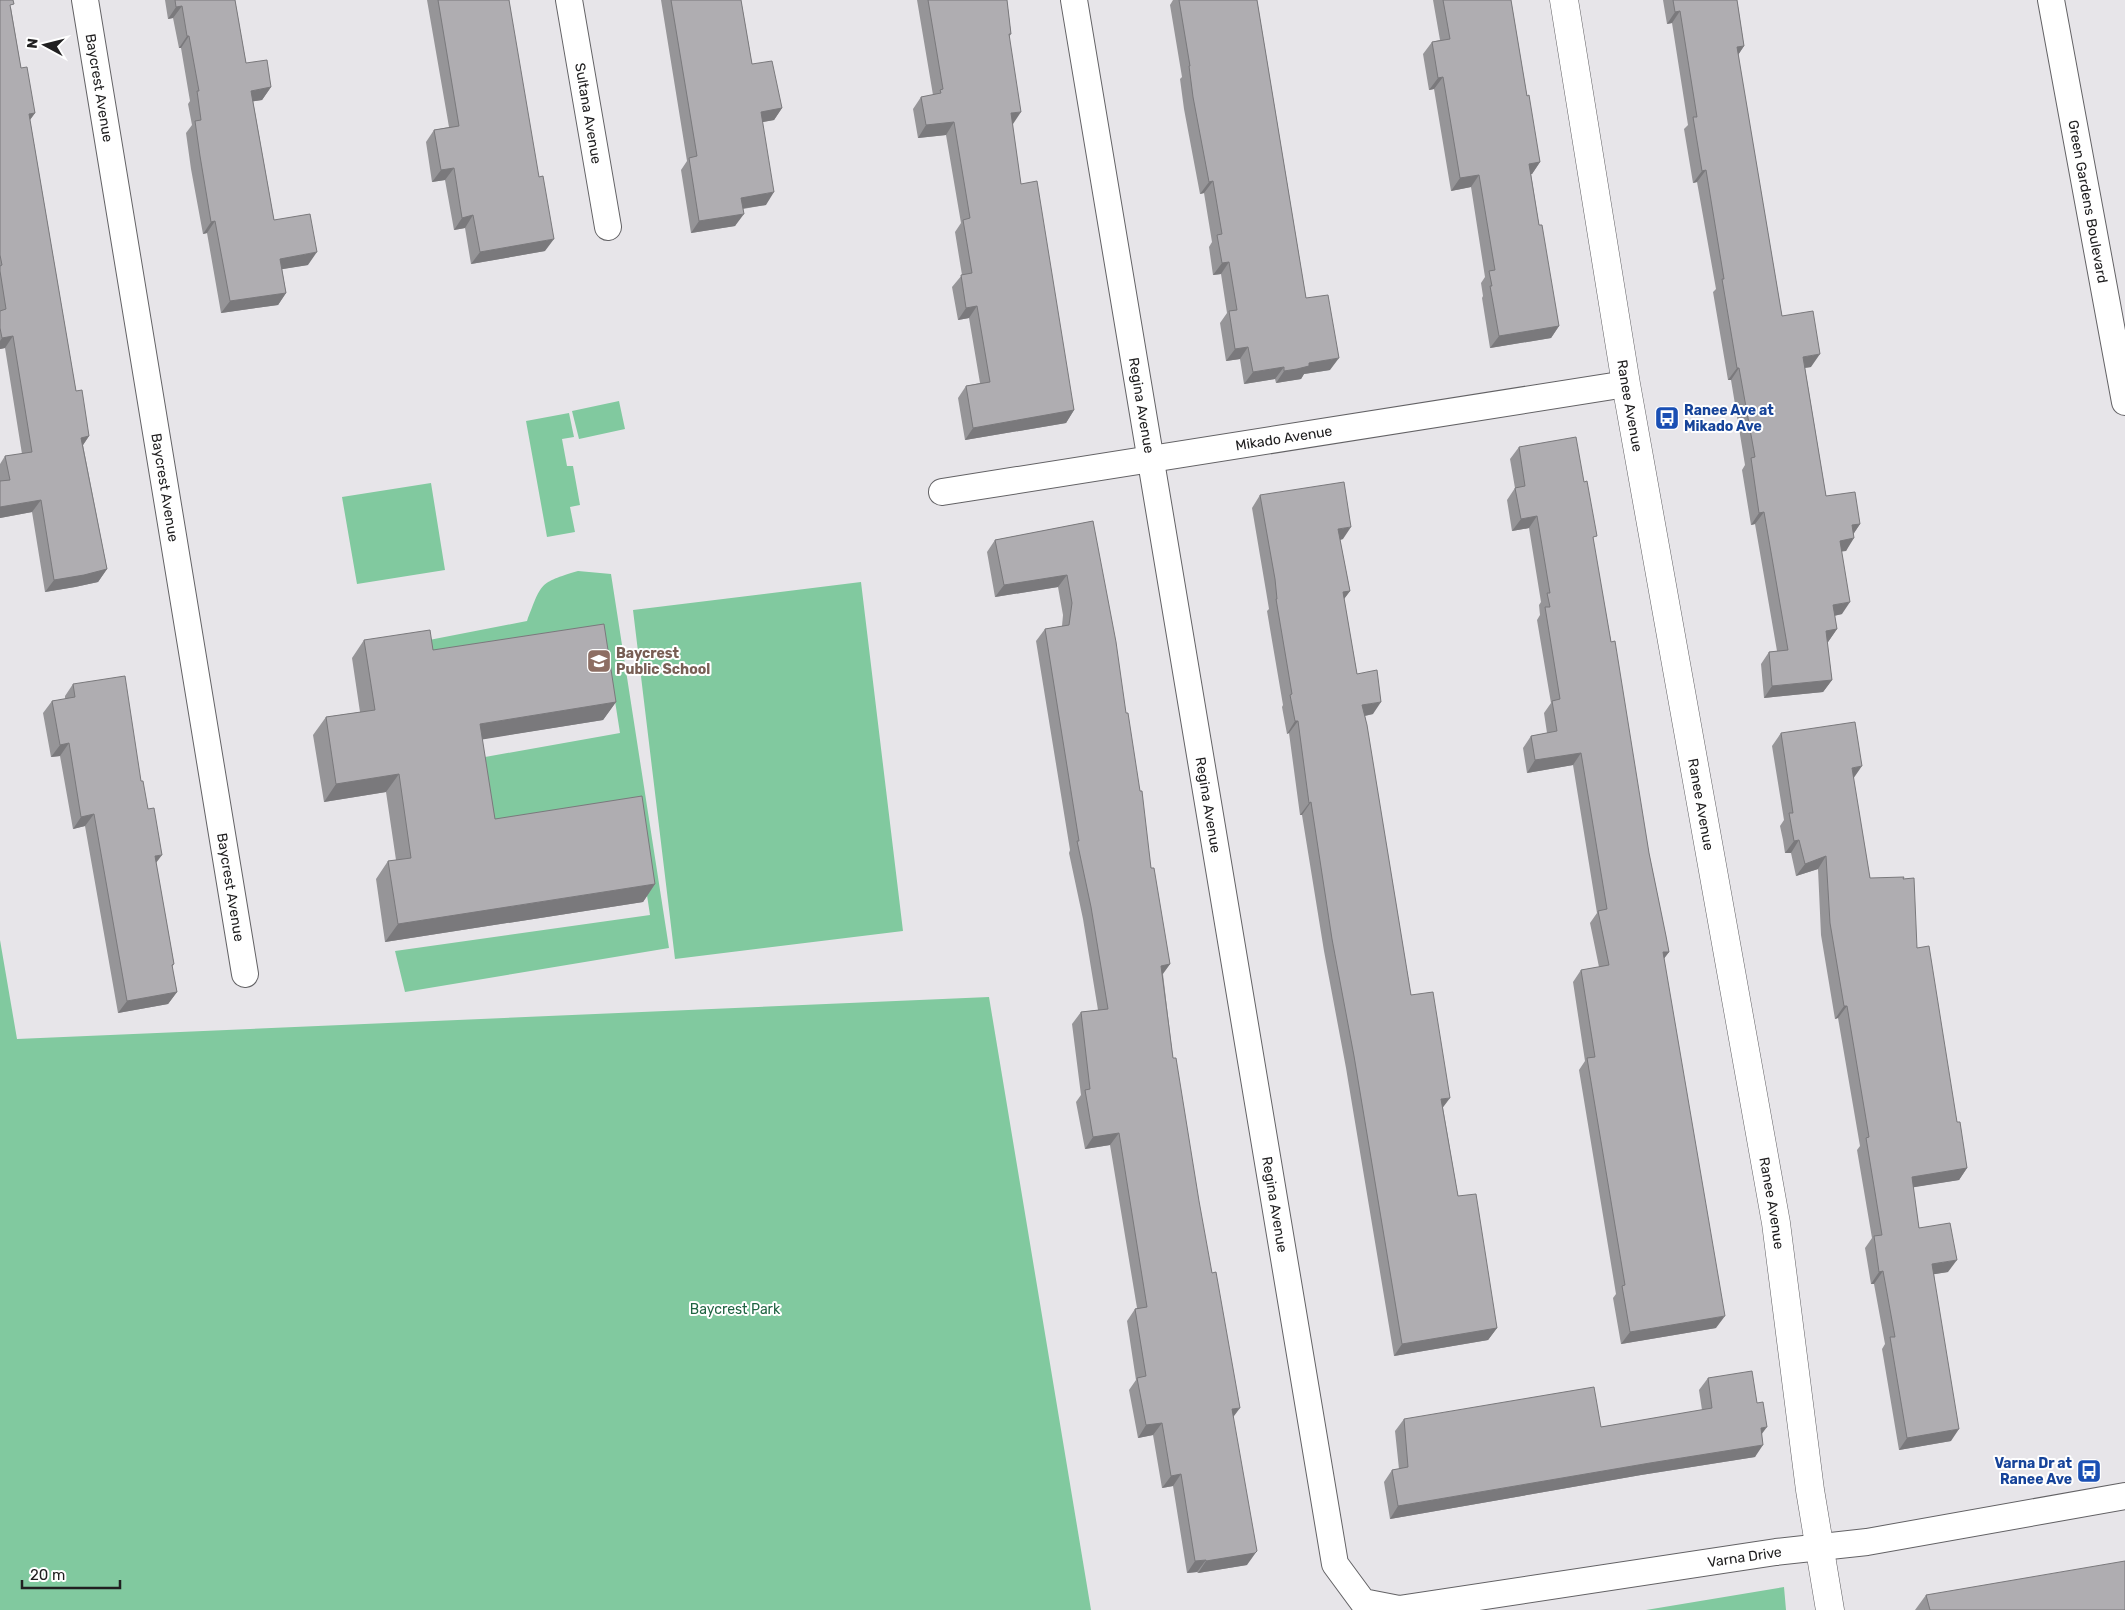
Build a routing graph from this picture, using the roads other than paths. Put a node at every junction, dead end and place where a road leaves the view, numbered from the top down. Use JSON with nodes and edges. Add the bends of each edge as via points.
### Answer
{"nodes":[{"id":1,"x":85,"y":0,"type":"edge"},
{"id":2,"x":569,"y":0,"type":"edge"},
{"id":3,"x":1074,"y":0,"type":"edge"},
{"id":4,"x":1564,"y":0,"type":"edge"},
{"id":5,"x":2051,"y":0,"type":"edge"},
{"id":6,"x":608,"y":227,"type":"dead end"},
{"id":7,"x":1626,"y":384,"type":"junction"},
{"id":8,"x":2125,"y":402,"type":"edge"},
{"id":9,"x":1150,"y":459,"type":"junction"},
{"id":10,"x":942,"y":492,"type":"dead end"},
{"id":11,"x":245,"y":974,"type":"dead end"},
{"id":12,"x":2125,"y":1496,"type":"edge"},
{"id":13,"x":1819,"y":1547,"type":"junction"},
{"id":14,"x":1363,"y":1602,"type":"joint"},
{"id":15,"x":1830,"y":1610,"type":"edge"}],
"edges":[{"from":1,"to":11,"type":"street","name":"Baycrest Avenue"},
{"from":2,"to":6,"type":"street","name":"Sultana Avenue"},
{"from":3,"to":9,"type":"street","name":"Regina Avenue"},
{"from":4,"to":7,"type":"street","name":"Ranee Avenue"},
{"from":5,"to":8,"type":"street","name":"Green Gardens Boulevard"},
{"from":7,"to":9,"type":"street","name":"Mikado Avenue"},
{"from":7,"to":13,"type":"street","name":"Ranee Avenue","via":[[1776,1224]]},
{"from":9,"to":10,"type":"street","name":"Mikado Avenue"},
{"from":9,"to":14,"type":"street","name":"Regina Avenue","via":[[1335,1564]]},
{"from":12,"to":13,"type":"street","name":"Varna Drive","via":[[1867,1542]]},
{"from":13,"to":14,"type":"street","name":"Varna Drive","via":[[1399,1609]]},
{"from":13,"to":15,"type":"street","name":"Ranee Avenue"}]}
